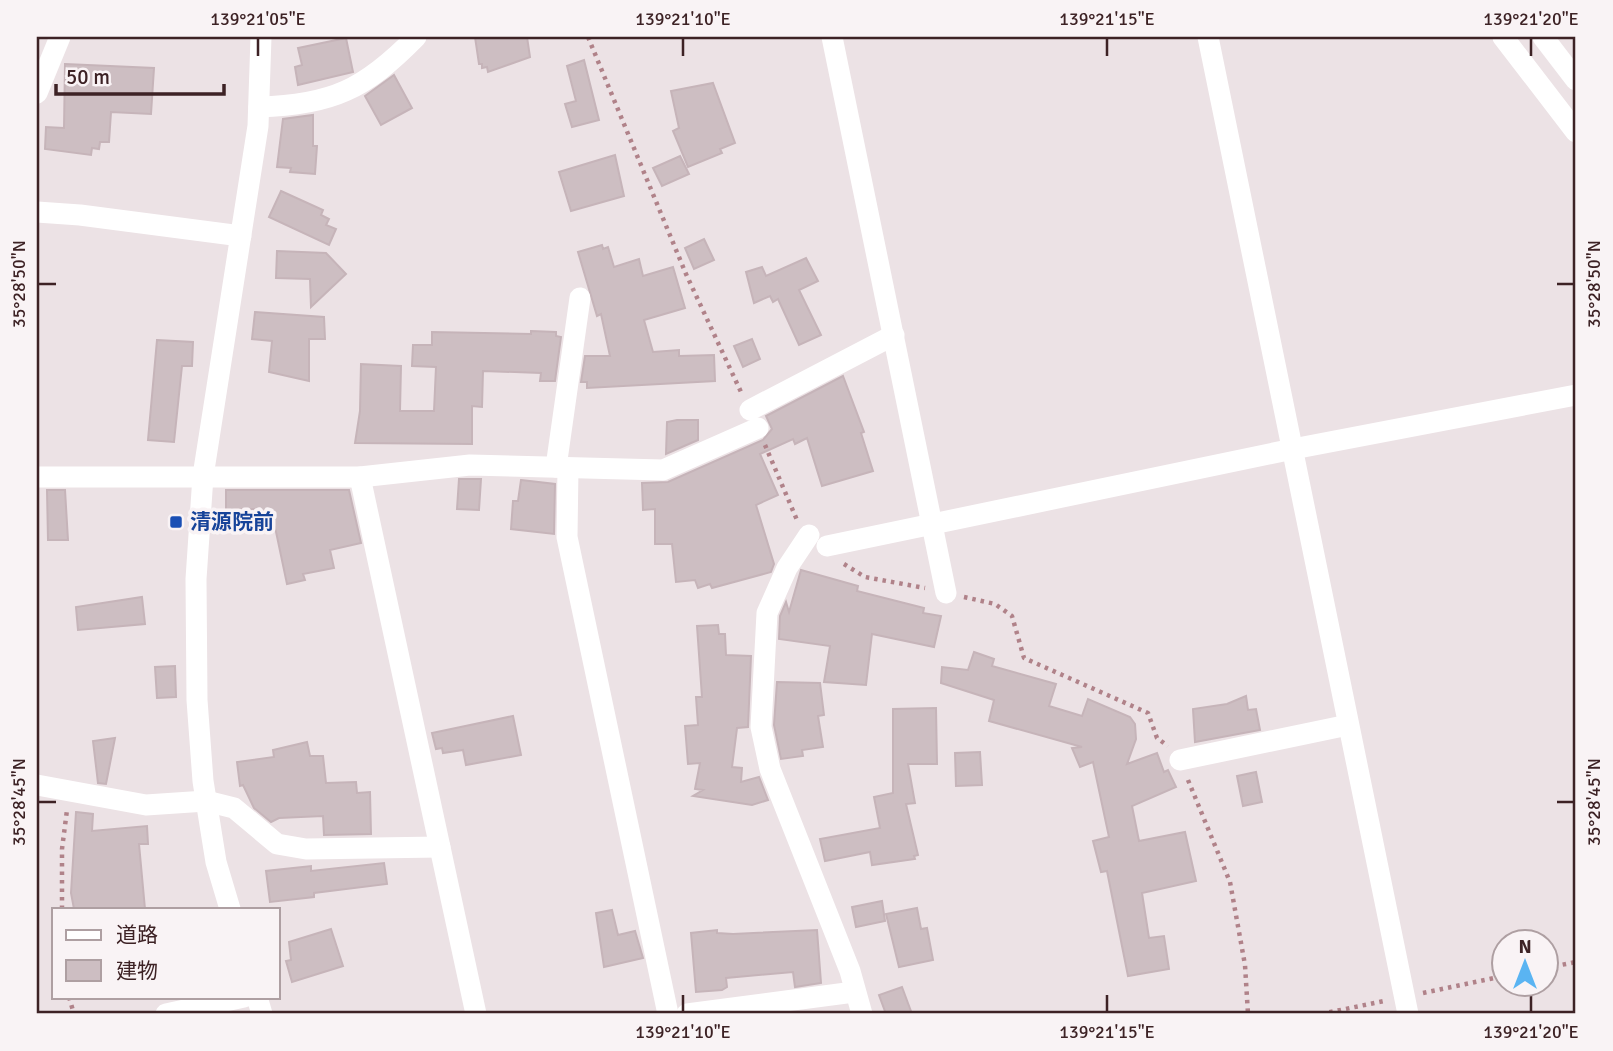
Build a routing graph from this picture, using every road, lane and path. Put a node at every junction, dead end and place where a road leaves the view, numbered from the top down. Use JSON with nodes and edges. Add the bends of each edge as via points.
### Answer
{"nodes":[{"id":1,"x":60,"y":37,"type":"edge"},
{"id":2,"x":246,"y":37,"type":"edge"},
{"id":3,"x":261,"y":37,"type":"edge"},
{"id":4,"x":416,"y":37,"type":"edge"},
{"id":5,"x":832,"y":37,"type":"edge"},
{"id":6,"x":1208,"y":37,"type":"edge"},
{"id":7,"x":1503,"y":37,"type":"edge"},
{"id":8,"x":1543,"y":37,"type":"edge"},
{"id":9,"x":260,"y":66,"type":"junction"},
{"id":10,"x":1576,"y":80,"type":"edge"},
{"id":11,"x":37,"y":93,"type":"edge"},
{"id":12,"x":259,"y":107,"type":"junction"},
{"id":13,"x":1576,"y":132,"type":"edge"},
{"id":14,"x":37,"y":212,"type":"edge"},
{"id":15,"x":241,"y":236,"type":"junction"},
{"id":16,"x":580,"y":298,"type":"dead end"},
{"id":17,"x":894,"y":335,"type":"junction"},
{"id":18,"x":1576,"y":395,"type":"edge"},
{"id":19,"x":1293,"y":449,"type":"junction"},
{"id":20,"x":562,"y":468,"type":"junction"},
{"id":21,"x":203,"y":476,"type":"junction"},
{"id":22,"x":37,"y":477,"type":"edge"},
{"id":23,"x":360,"y":477,"type":"junction"},
{"id":24,"x":933,"y":523,"type":"junction"},
{"id":25,"x":946,"y":593,"type":"dead end"},
{"id":26,"x":1348,"y":725,"type":"junction"},
{"id":27,"x":1180,"y":760,"type":"dead end"},
{"id":28,"x":37,"y":785,"type":"edge"},
{"id":29,"x":69,"y":792,"type":"junction"},
{"id":30,"x":206,"y":801,"type":"junction"},
{"id":31,"x":440,"y":847,"type":"junction"},
{"id":32,"x":62,"y":908,"type":"edge"},
{"id":33,"x":230,"y":908,"type":"edge"},
{"id":34,"x":855,"y":992,"type":"junction"},
{"id":35,"x":239,"y":998,"type":"edge"},
{"id":36,"x":166,"y":1014,"type":"edge"},
{"id":37,"x":476,"y":1014,"type":"edge"},
{"id":38,"x":668,"y":1014,"type":"edge"},
{"id":39,"x":687,"y":1014,"type":"edge"},
{"id":40,"x":862,"y":1014,"type":"edge"},
{"id":41,"x":1408,"y":1014,"type":"edge"}],
"edges":[{"from":1,"to":11,"type":"street"},
{"from":2,"to":9,"type":"street"},
{"from":3,"to":9,"type":"street"},
{"from":4,"to":12,"type":"street","via":[[392,61],[335,96],[302,105]]},
{"from":5,"to":17,"type":"street"},
{"from":6,"to":19,"type":"street"},
{"from":7,"to":13,"type":"street"},
{"from":8,"to":10,"type":"street"},
{"from":9,"to":12,"type":"street"},
{"from":12,"to":15,"type":"street"},
{"from":14,"to":15,"type":"street"},
{"from":15,"to":21,"type":"street"},
{"from":16,"to":20,"type":"street"},
{"from":17,"to":20,"type":"street","via":[[663,470]]},
{"from":17,"to":24,"type":"street"},
{"from":18,"to":19,"type":"street"},
{"from":19,"to":24,"type":"street"},
{"from":19,"to":26,"type":"street"},
{"from":20,"to":23,"type":"street","via":[[470,464]]},
{"from":20,"to":38,"type":"street","via":[[567,537]]},
{"from":21,"to":22,"type":"street"},
{"from":21,"to":23,"type":"street"},
{"from":21,"to":30,"type":"street","via":[[196,579],[197,700]]},
{"from":23,"to":31,"type":"street"},
{"from":24,"to":25,"type":"street"},
{"from":24,"to":34,"type":"street","via":[[818,540],[787,568],[767,613],[761,727],[770,769]]},
{"from":26,"to":27,"type":"street"},
{"from":26,"to":41,"type":"street"},
{"from":28,"to":29,"type":"street"},
{"from":29,"to":30,"type":"street","via":[[146,804]]},
{"from":29,"to":32,"type":"path","via":[[62,849]]},
{"from":30,"to":31,"type":"street","via":[[234,808],[277,845],[306,849]]},
{"from":30,"to":33,"type":"street"},
{"from":31,"to":37,"type":"street"},
{"from":34,"to":39,"type":"street"},
{"from":34,"to":40,"type":"street"},
{"from":35,"to":36,"type":"street"}]}
